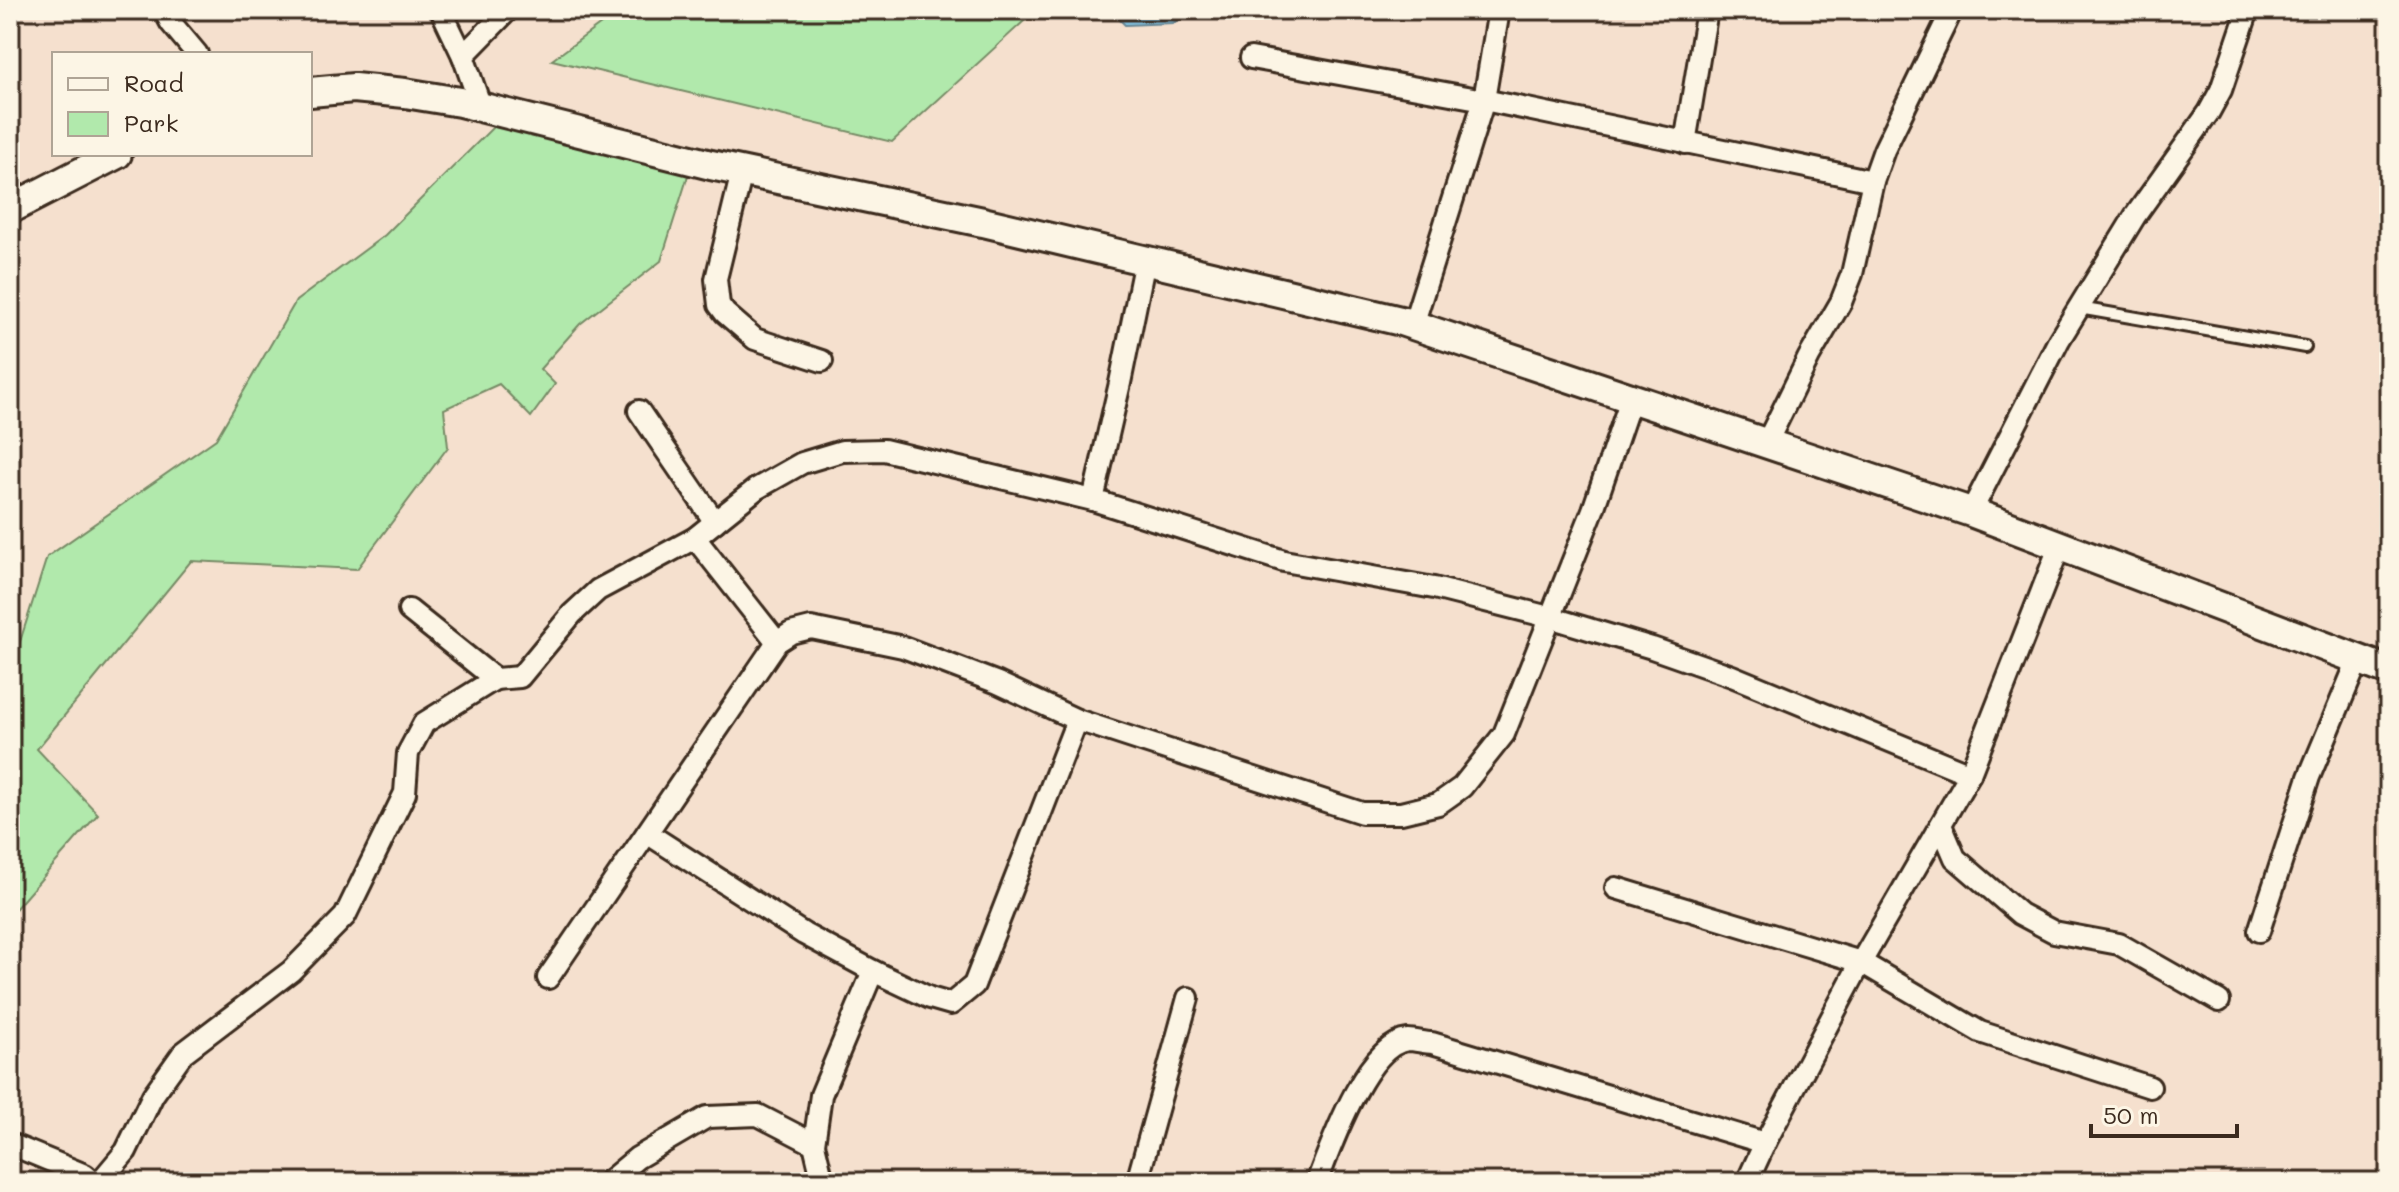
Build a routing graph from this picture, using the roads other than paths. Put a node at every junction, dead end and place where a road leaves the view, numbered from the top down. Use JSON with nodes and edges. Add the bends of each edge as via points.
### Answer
{"nodes":[{"id":1,"x":164,"y":10,"type":"edge"},
{"id":2,"x":441,"y":10,"type":"edge"},
{"id":3,"x":508,"y":10,"type":"edge"},
{"id":4,"x":1499,"y":10,"type":"edge"},
{"id":5,"x":1707,"y":10,"type":"edge"},
{"id":6,"x":1952,"y":10,"type":"edge"},
{"id":7,"x":2248,"y":10,"type":"edge"},
{"id":8,"x":195,"y":52,"type":"edge"},
{"id":9,"x":463,"y":56,"type":"junction"},
{"id":10,"x":1251,"y":58,"type":"dead end"},
{"id":11,"x":312,"y":92,"type":"edge"},
{"id":12,"x":1484,"y":100,"type":"junction"},
{"id":13,"x":481,"y":107,"type":"junction"},
{"id":14,"x":1685,"y":143,"type":"junction"},
{"id":15,"x":113,"y":156,"type":"edge"},
{"id":16,"x":742,"y":172,"type":"junction"},
{"id":17,"x":1873,"y":181,"type":"junction"},
{"id":18,"x":10,"y":209,"type":"edge"},
{"id":19,"x":1145,"y":260,"type":"junction"},
{"id":20,"x":2079,"y":308,"type":"junction"},
{"id":21,"x":1413,"y":325,"type":"junction"},
{"id":22,"x":2305,"y":347,"type":"dead end"},
{"id":23,"x":822,"y":361,"type":"dead end"},
{"id":24,"x":1632,"y":396,"type":"junction"},
{"id":25,"x":639,"y":411,"type":"dead end"},
{"id":26,"x":1767,"y":442,"type":"junction"},
{"id":27,"x":1093,"y":500,"type":"junction"},
{"id":28,"x":1971,"y":512,"type":"junction"},
{"id":29,"x":715,"y":522,"type":"junction"},
{"id":30,"x":695,"y":538,"type":"junction"},
{"id":31,"x":2060,"y":545,"type":"junction"},
{"id":32,"x":409,"y":610,"type":"dead end"},
{"id":33,"x":1549,"y":617,"type":"junction"},
{"id":34,"x":777,"y":642,"type":"junction"},
{"id":35,"x":2358,"y":660,"type":"junction"},
{"id":36,"x":2389,"y":671,"type":"edge"},
{"id":37,"x":495,"y":679,"type":"junction"},
{"id":38,"x":1077,"y":720,"type":"junction"},
{"id":39,"x":1970,"y":774,"type":"junction"},
{"id":40,"x":1941,"y":825,"type":"junction"},
{"id":41,"x":647,"y":833,"type":"junction"},
{"id":42,"x":1616,"y":888,"type":"dead end"},
{"id":43,"x":2259,"y":931,"type":"dead end"},
{"id":44,"x":1861,"y":962,"type":"junction"},
{"id":45,"x":873,"y":971,"type":"junction"},
{"id":46,"x":548,"y":978,"type":"dead end"},
{"id":47,"x":1188,"y":998,"type":"dead end"},
{"id":48,"x":2219,"y":1001,"type":"dead end"},
{"id":49,"x":2150,"y":1087,"type":"dead end"},
{"id":50,"x":1765,"y":1143,"type":"junction"},
{"id":51,"x":10,"y":1144,"type":"edge"},
{"id":52,"x":814,"y":1144,"type":"junction"},
{"id":53,"x":93,"y":1182,"type":"edge"},
{"id":54,"x":100,"y":1182,"type":"edge"},
{"id":55,"x":608,"y":1182,"type":"edge"},
{"id":56,"x":823,"y":1182,"type":"edge"},
{"id":57,"x":1137,"y":1182,"type":"edge"},
{"id":58,"x":1317,"y":1182,"type":"edge"},
{"id":59,"x":1747,"y":1182,"type":"edge"}],
"edges":[{"from":1,"to":8,"type":"street"},
{"from":2,"to":9,"type":"street"},
{"from":3,"to":9,"type":"street"},
{"from":4,"to":12,"type":"street"},
{"from":5,"to":14,"type":"street"},
{"from":6,"to":17,"type":"street"},
{"from":7,"to":20,"type":"street","via":[[2209,112],[2135,216]]},
{"from":9,"to":13,"type":"street"},
{"from":10,"to":12,"type":"street"},
{"from":11,"to":13,"type":"street","via":[[354,88]]},
{"from":12,"to":14,"type":"street"},
{"from":12,"to":21,"type":"street"},
{"from":13,"to":16,"type":"street"},
{"from":14,"to":17,"type":"street"},
{"from":15,"to":18,"type":"street"},
{"from":16,"to":19,"type":"street"},
{"from":16,"to":23,"type":"street","via":[[716,279],[719,305],[755,339]]},
{"from":17,"to":26,"type":"street","via":[[1841,302]]},
{"from":19,"to":21,"type":"street"},
{"from":19,"to":27,"type":"street"},
{"from":20,"to":22,"type":"lane"},
{"from":20,"to":28,"type":"street"},
{"from":21,"to":24,"type":"street"},
{"from":24,"to":26,"type":"street"},
{"from":24,"to":33,"type":"street"},
{"from":25,"to":29,"type":"street"},
{"from":26,"to":28,"type":"street"},
{"from":27,"to":29,"type":"street","via":[[884,450],[842,451],[802,463],[756,489]]},
{"from":27,"to":33,"type":"street","via":[[1284,561],[1434,588]]},
{"from":28,"to":31,"type":"street"},
{"from":29,"to":30,"type":"street"},
{"from":30,"to":34,"type":"street"},
{"from":30,"to":37,"type":"street","via":[[598,590],[520,677]]},
{"from":31,"to":35,"type":"street"},
{"from":31,"to":39,"type":"street"},
{"from":32,"to":37,"type":"street"},
{"from":33,"to":38,"type":"street","via":[[1504,734],[1483,762],[1438,804],[1401,813],[1362,813]]},
{"from":33,"to":39,"type":"street","via":[[1732,676]]},
{"from":34,"to":38,"type":"street","via":[[811,628],[903,647]]},
{"from":34,"to":41,"type":"street"},
{"from":35,"to":36,"type":"street"},
{"from":35,"to":43,"type":"street","via":[[2309,777]]},
{"from":37,"to":54,"type":"street","via":[[424,723],[408,753],[405,793],[345,916],[291,971],[183,1053],[153,1095],[126,1151]]},
{"from":38,"to":45,"type":"street","via":[[974,985],[951,1004]]},
{"from":39,"to":40,"type":"street"},
{"from":40,"to":44,"type":"street"},
{"from":40,"to":48,"type":"street","via":[[1955,858],[2020,914],[2054,932],[2119,944]]},
{"from":41,"to":45,"type":"street","via":[[804,934]]},
{"from":41,"to":46,"type":"street"},
{"from":42,"to":44,"type":"street"},
{"from":44,"to":49,"type":"street","via":[[1980,1032]]},
{"from":44,"to":50,"type":"street"},
{"from":45,"to":52,"type":"street","via":[[821,1095]]},
{"from":47,"to":57,"type":"street"},
{"from":50,"to":58,"type":"street","via":[[1432,1043],[1406,1040],[1372,1066],[1341,1120]]},
{"from":50,"to":59,"type":"street"},
{"from":51,"to":53,"type":"street"},
{"from":52,"to":55,"type":"street","via":[[758,1115],[707,1117],[637,1158]]},
{"from":52,"to":56,"type":"street"}]}
